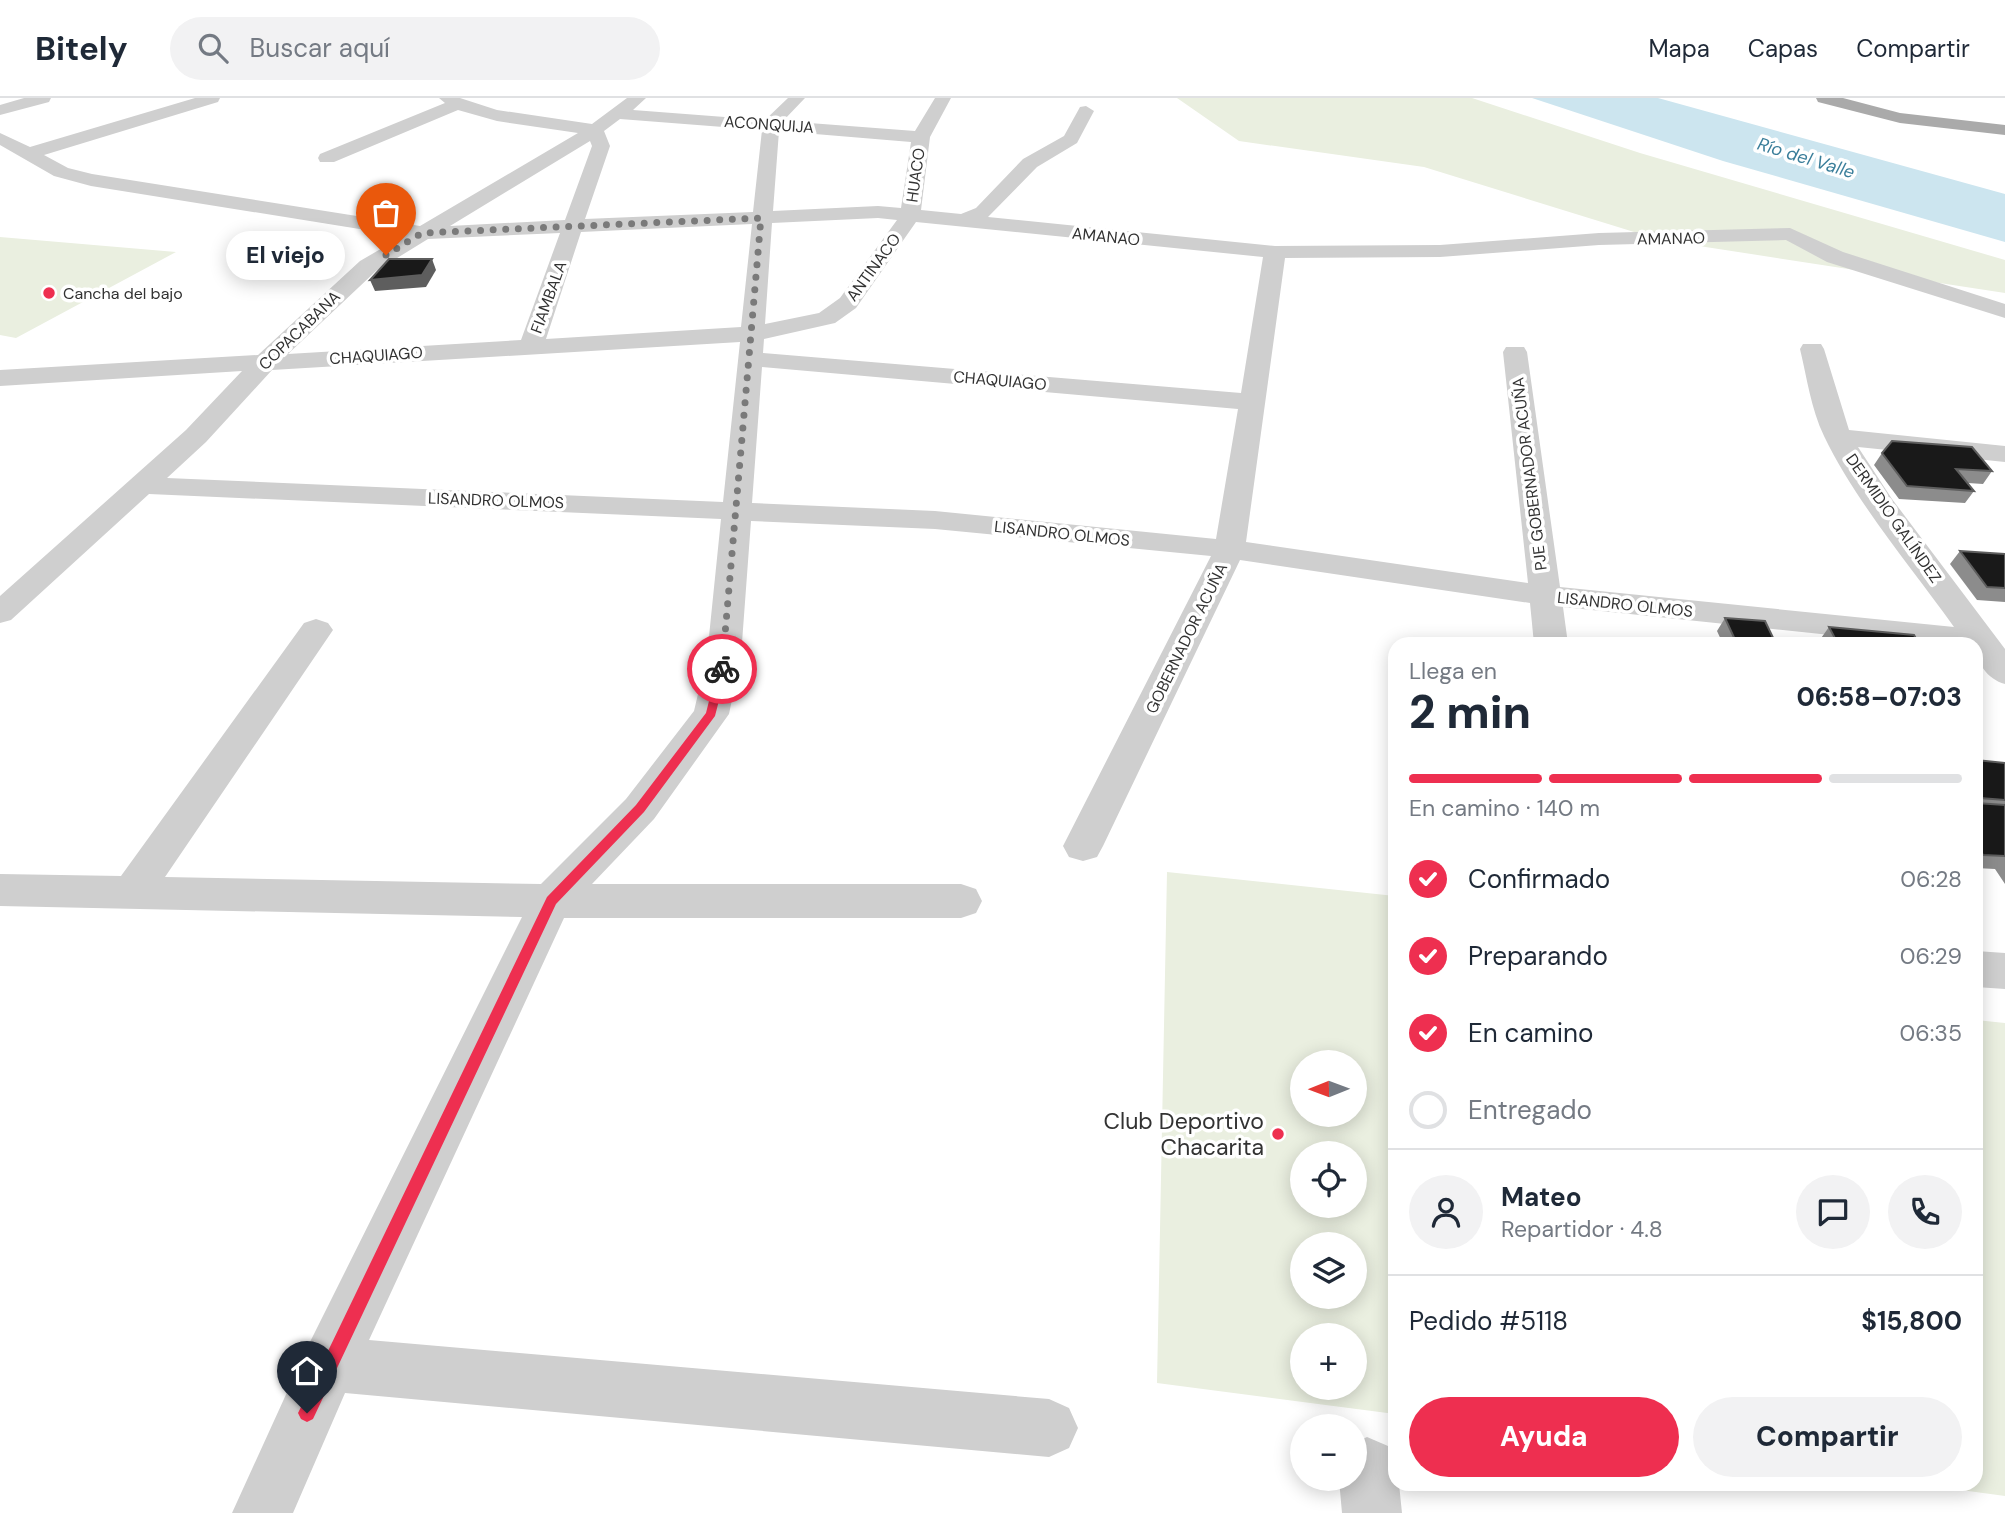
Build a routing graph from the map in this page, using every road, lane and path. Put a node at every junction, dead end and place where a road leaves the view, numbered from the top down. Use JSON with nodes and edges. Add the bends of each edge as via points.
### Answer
{"nodes":[{"id":1,"x":43,"y":98,"type":"edge"},
{"id":2,"x":212,"y":98,"type":"edge"},
{"id":3,"x":638,"y":98,"type":"edge"},
{"id":4,"x":797,"y":98,"type":"edge"},
{"id":5,"x":943,"y":98,"type":"edge"},
{"id":6,"x":1824,"y":98,"type":"edge"},
{"id":7,"x":1851,"y":98,"type":"edge"},
{"id":8,"x":452,"y":102,"type":"edge"},
{"id":9,"x":0,"y":110,"type":"edge"},
{"id":10,"x":1086,"y":111,"type":"dead end"},
{"id":11,"x":617,"y":114,"type":"junction"},
{"id":12,"x":2005,"y":116,"type":"edge"},
{"id":13,"x":771,"y":124,"type":"junction"},
{"id":14,"x":595,"y":130,"type":"junction"},
{"id":15,"x":2005,"y":130,"type":"edge"},
{"id":16,"x":921,"y":137,"type":"junction"},
{"id":17,"x":0,"y":138,"type":"edge"},
{"id":18,"x":28,"y":154,"type":"junction"},
{"id":19,"x":327,"y":158,"type":"dead end"},
{"id":20,"x":910,"y":216,"type":"junction"},
{"id":21,"x":761,"y":218,"type":"junction"},
{"id":22,"x":962,"y":222,"type":"junction"},
{"id":23,"x":573,"y":227,"type":"junction"},
{"id":24,"x":422,"y":233,"type":"junction"},
{"id":25,"x":1275,"y":252,"type":"junction"},
{"id":26,"x":2005,"y":311,"type":"edge"},
{"id":27,"x":531,"y":346,"type":"junction"},
{"id":28,"x":751,"y":347,"type":"junction"},
{"id":29,"x":1812,"y":349,"type":"dead end"},
{"id":30,"x":1515,"y":352,"type":"dead end"},
{"id":31,"x":264,"y":363,"type":"junction"},
{"id":32,"x":0,"y":377,"type":"edge"},
{"id":33,"x":1251,"y":402,"type":"junction"},
{"id":34,"x":1838,"y":437,"type":"junction"},
{"id":35,"x":2005,"y":454,"type":"edge"},
{"id":36,"x":139,"y":485,"type":"junction"},
{"id":37,"x":738,"y":510,"type":"junction"},
{"id":38,"x":1230,"y":549,"type":"junction"},
{"id":39,"x":1543,"y":595,"type":"junction"},
{"id":40,"x":0,"y":613,"type":"edge"},
{"id":41,"x":316,"y":630,"type":"dead end"},
{"id":42,"x":1550,"y":637,"type":"edge"},
{"id":43,"x":1951,"y":637,"type":"edge"},
{"id":44,"x":1978,"y":637,"type":"edge"},
{"id":45,"x":1983,"y":644,"type":"edge"},
{"id":46,"x":2005,"y":673,"type":"edge"},
{"id":47,"x":1083,"y":846,"type":"dead end"},
{"id":48,"x":0,"y":890,"type":"edge"},
{"id":49,"x":132,"y":893,"type":"junction"},
{"id":50,"x":551,"y":901,"type":"junction"},
{"id":51,"x":961,"y":901,"type":"dead end"},
{"id":52,"x":1983,"y":969,"type":"edge"},
{"id":53,"x":2005,"y":971,"type":"edge"},
{"id":54,"x":329,"y":1364,"type":"junction"},
{"id":55,"x":1049,"y":1428,"type":"dead end"},
{"id":56,"x":262,"y":1513,"type":"edge"}],
"edges":[{"from":1,"to":9,"type":"street"},
{"from":2,"to":18,"type":"street"},
{"from":3,"to":11,"type":"street","name":"COPACABANA"},
{"from":4,"to":13,"type":"street"},
{"from":5,"to":16,"type":"street","name":"HUACO"},
{"from":6,"to":15,"type":"main road","via":[[1900,118]]},
{"from":7,"to":12,"type":"main road"},
{"from":8,"to":14,"type":"street"},
{"from":8,"to":19,"type":"street"},
{"from":10,"to":22,"type":"street","via":[[1071,139],[1030,163],[983,212]]},
{"from":11,"to":13,"type":"street","name":"ACONQUIJA"},
{"from":11,"to":14,"type":"street","name":"COPACABANA"},
{"from":13,"to":16,"type":"street","name":"ACONQUIJA"},
{"from":13,"to":21,"type":"street"},
{"from":14,"to":23,"type":"street","name":"FIAMBALA","via":[[600,146]]},
{"from":14,"to":24,"type":"street","name":"COPACABANA"},
{"from":16,"to":20,"type":"street","name":"HUACO"},
{"from":17,"to":18,"type":"street","name":"AMANAO"},
{"from":18,"to":24,"type":"street","name":"AMANAO","via":[[61,172],[91,180]]},
{"from":20,"to":21,"type":"street","name":"AMANAO","via":[[878,212]]},
{"from":20,"to":22,"type":"street","name":"AMANAO"},
{"from":20,"to":28,"type":"street","name":"ANTINACO","via":[[848,303],[827,318]]},
{"from":21,"to":23,"type":"street","name":"AMANAO"},
{"from":21,"to":28,"type":"street"},
{"from":22,"to":25,"type":"street","name":"AMANAO"},
{"from":23,"to":24,"type":"street","name":"AMANAO"},
{"from":23,"to":27,"type":"street","name":"FIAMBALA"},
{"from":24,"to":31,"type":"street","name":"COPACABANA","via":[[368,265]]},
{"from":25,"to":26,"type":"street","name":"AMANAO","via":[[1440,251],[1599,239],[1790,234],[1835,257]]},
{"from":25,"to":33,"type":"street","name":"GOBERNADOR ACUÑA"},
{"from":27,"to":28,"type":"street","name":"CHAQUIAGO"},
{"from":27,"to":31,"type":"street","name":"CHAQUIAGO"},
{"from":28,"to":33,"type":"street","name":"CHAQUIAGO"},
{"from":28,"to":37,"type":"street"},
{"from":29,"to":34,"type":"street","name":"DERMIDIO GALÍNDEZ"},
{"from":30,"to":39,"type":"street","name":"PJE GOBERNADOR ACUÑA"},
{"from":31,"to":32,"type":"street","name":"CHAQUIAGO"},
{"from":31,"to":36,"type":"street","name":"COPACABANA","via":[[196,436]]},
{"from":33,"to":38,"type":"street","name":"GOBERNADOR ACUÑA"},
{"from":34,"to":35,"type":"street"},
{"from":34,"to":44,"type":"street","name":"DERMIDIO GALÍNDEZ"},
{"from":36,"to":37,"type":"street","name":"LISANDRO OLMOS"},
{"from":36,"to":40,"type":"street","name":"COPACABANA"},
{"from":37,"to":38,"type":"street","name":"LISANDRO OLMOS","via":[[935,520]]},
{"from":37,"to":50,"type":"street","via":[[724,656],[711,714],[640,808]]},
{"from":38,"to":39,"type":"street","name":"LISANDRO OLMOS"},
{"from":38,"to":47,"type":"street","name":"GOBERNADOR ACUÑA"},
{"from":39,"to":42,"type":"street","name":"PJE GOBERNADOR ACUÑA"},
{"from":39,"to":43,"type":"street","name":"LISANDRO OLMOS"},
{"from":41,"to":49,"type":"street"},
{"from":45,"to":46,"type":"street","name":"DERMIDIO GALÍNDEZ"},
{"from":48,"to":49,"type":"street"},
{"from":49,"to":50,"type":"street"},
{"from":50,"to":51,"type":"street"},
{"from":50,"to":54,"type":"street"},
{"from":52,"to":53,"type":"street"},
{"from":54,"to":55,"type":"street"},
{"from":54,"to":56,"type":"street"}]}
